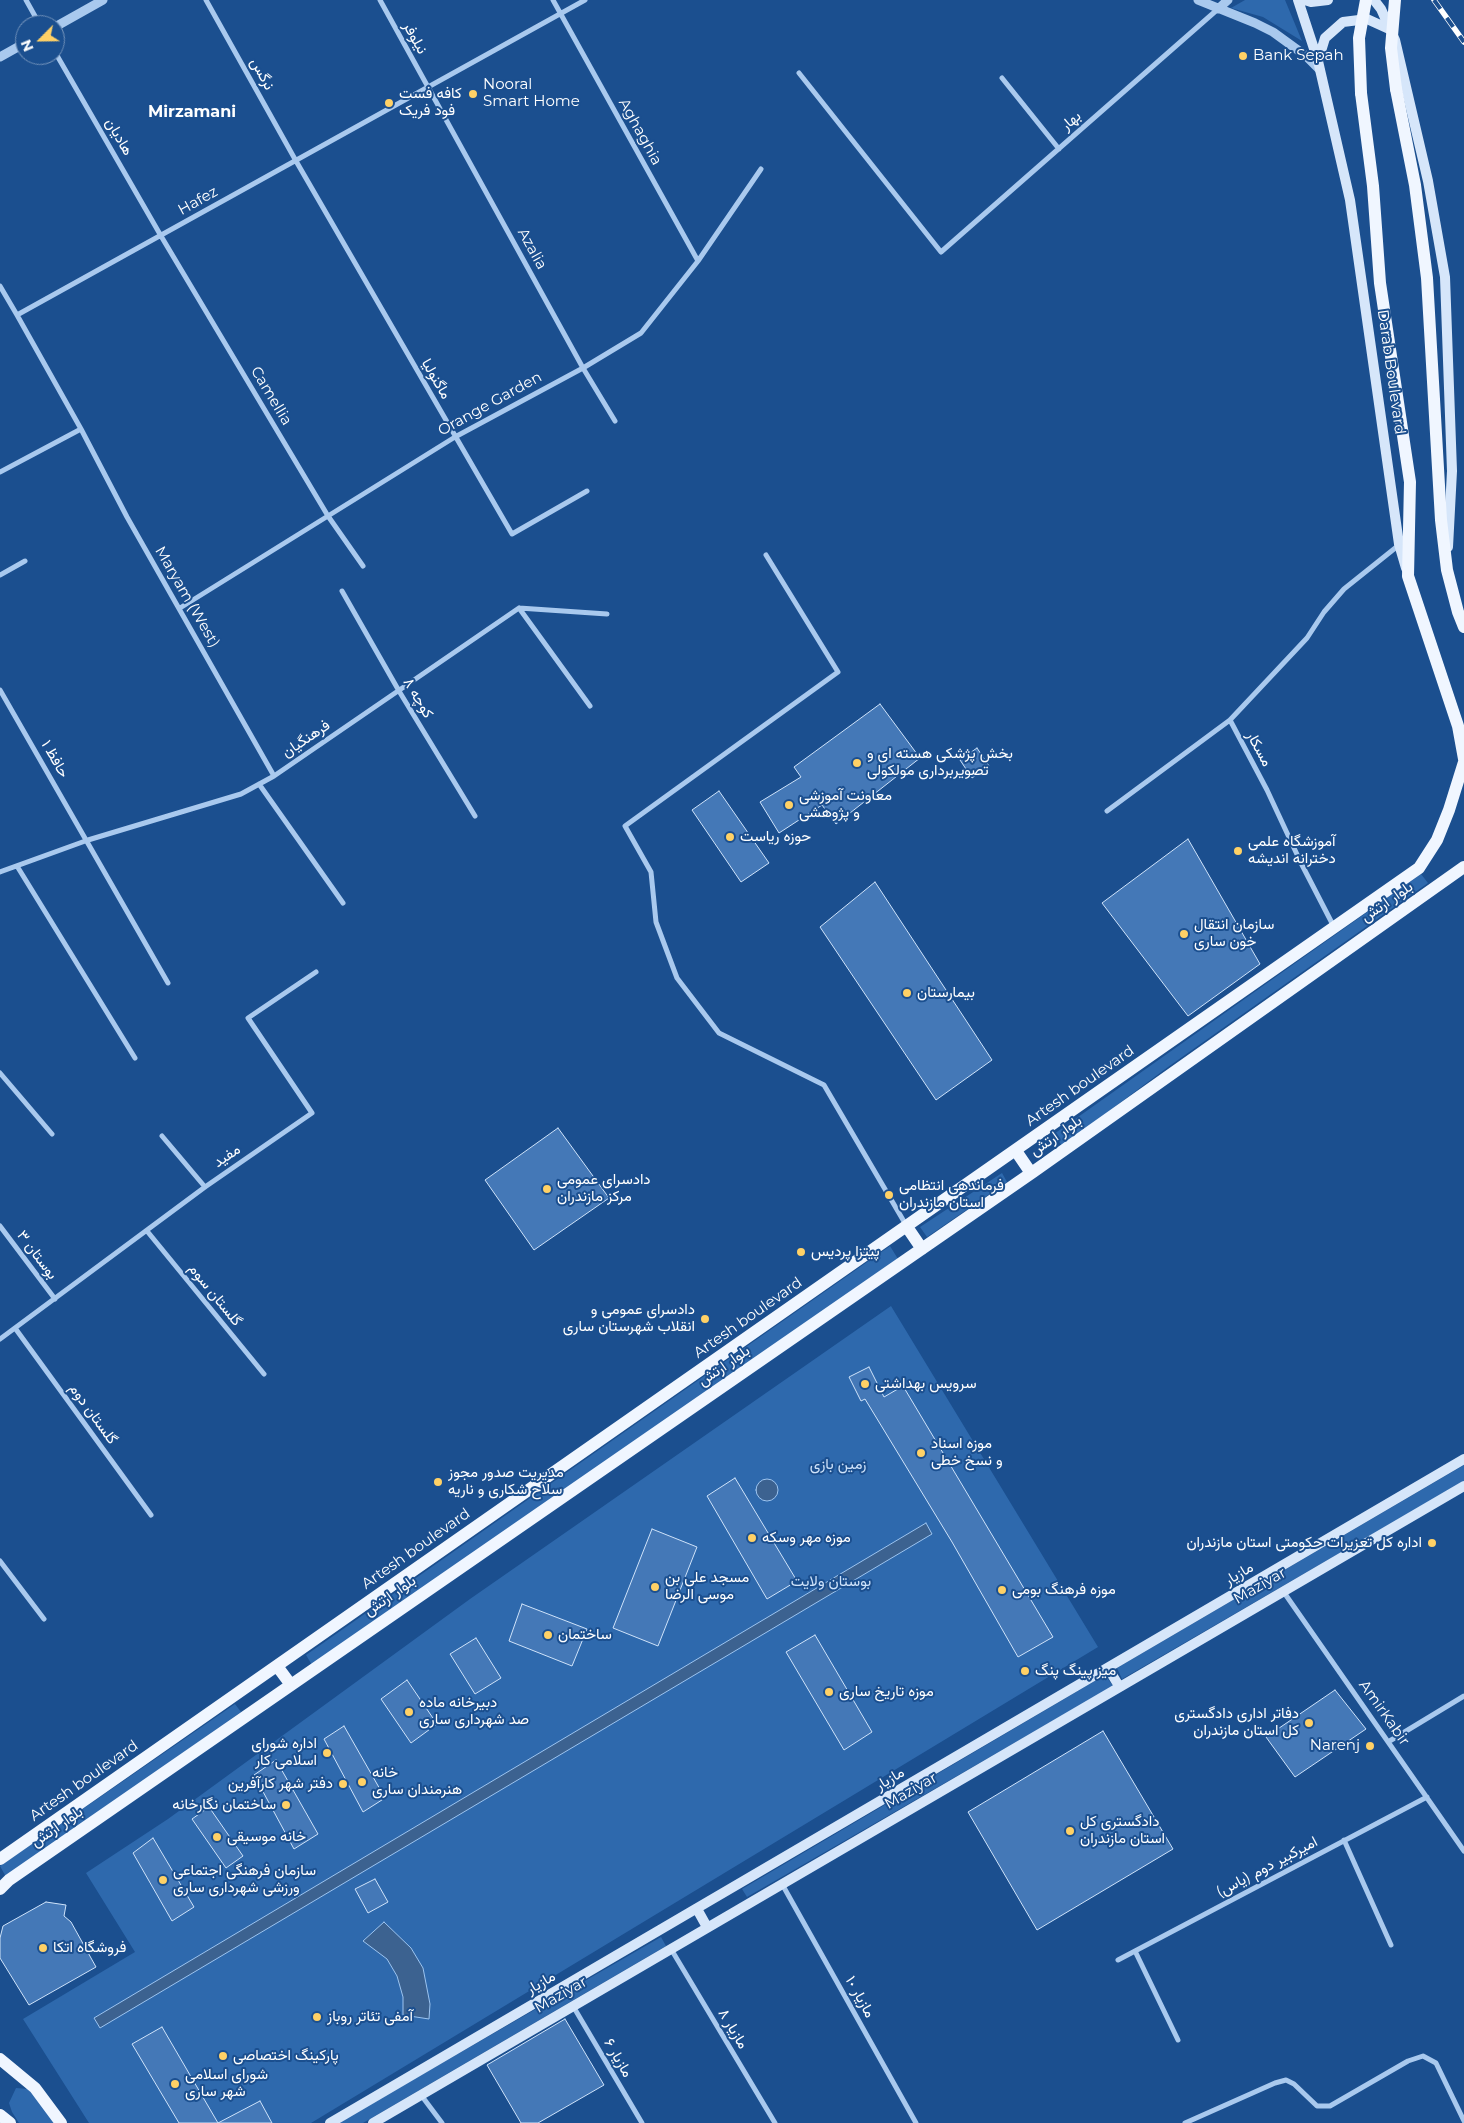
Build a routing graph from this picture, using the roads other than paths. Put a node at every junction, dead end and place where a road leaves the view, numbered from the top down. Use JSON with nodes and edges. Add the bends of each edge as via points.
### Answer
{"nodes":[{"id":1,"x":26,"y":0,"type":"edge"},
{"id":2,"x":103,"y":0,"type":"edge"},
{"id":3,"x":206,"y":0,"type":"edge"},
{"id":4,"x":380,"y":0,"type":"edge"},
{"id":5,"x":553,"y":0,"type":"edge"},
{"id":6,"x":586,"y":0,"type":"edge"},
{"id":7,"x":1198,"y":0,"type":"edge"},
{"id":8,"x":1228,"y":0,"type":"edge"},
{"id":9,"x":1298,"y":0,"type":"edge"},
{"id":10,"x":1305,"y":0,"type":"edge"},
{"id":11,"x":1328,"y":0,"type":"edge"},
{"id":12,"x":1366,"y":0,"type":"edge"},
{"id":13,"x":1374,"y":0,"type":"edge"},
{"id":14,"x":1395,"y":0,"type":"edge"},
{"id":15,"x":1218,"y":9,"type":"junction"},
{"id":16,"x":560,"y":14,"type":"junction"},
{"id":17,"x":34,"y":15,"type":"edge"},
{"id":18,"x":65,"y":21,"type":"edge"},
{"id":19,"x":1389,"y":29,"type":"junction"},
{"id":20,"x":15,"y":49,"type":"edge"},
{"id":21,"x":0,"y":57,"type":"edge"},
{"id":22,"x":62,"y":65,"type":"edge"},
{"id":23,"x":1319,"y":66,"type":"junction"},
{"id":24,"x":799,"y":73,"type":"dead end"},
{"id":25,"x":1002,"y":78,"type":"dead end"},
{"id":26,"x":428,"y":88,"type":"junction"},
{"id":27,"x":1059,"y":149,"type":"junction"},
{"id":28,"x":296,"y":161,"type":"junction"},
{"id":29,"x":762,"y":169,"type":"dead end"},
{"id":30,"x":161,"y":236,"type":"junction"},
{"id":31,"x":698,"y":261,"type":"junction"},
{"id":32,"x":0,"y":286,"type":"edge"},
{"id":33,"x":17,"y":315,"type":"junction"},
{"id":34,"x":584,"y":368,"type":"junction"},
{"id":35,"x":616,"y":421,"type":"dead end"},
{"id":36,"x":82,"y":429,"type":"junction"},
{"id":37,"x":455,"y":437,"type":"junction"},
{"id":38,"x":0,"y":472,"type":"edge"},
{"id":39,"x":588,"y":491,"type":"dead end"},
{"id":40,"x":328,"y":516,"type":"junction"},
{"id":41,"x":1400,"y":544,"type":"junction"},
{"id":42,"x":766,"y":555,"type":"dead end"},
{"id":43,"x":25,"y":561,"type":"dead end"},
{"id":44,"x":363,"y":566,"type":"dead end"},
{"id":45,"x":1448,"y":570,"type":"junction"},
{"id":46,"x":0,"y":575,"type":"edge"},
{"id":47,"x":1408,"y":576,"type":"junction"},
{"id":48,"x":342,"y":591,"type":"dead end"},
{"id":49,"x":180,"y":608,"type":"junction"},
{"id":50,"x":519,"y":608,"type":"junction"},
{"id":51,"x":607,"y":614,"type":"dead end"},
{"id":52,"x":1464,"y":627,"type":"edge"},
{"id":53,"x":0,"y":690,"type":"edge"},
{"id":54,"x":399,"y":690,"type":"junction"},
{"id":55,"x":590,"y":706,"type":"dead end"},
{"id":56,"x":1230,"y":720,"type":"junction"},
{"id":57,"x":1463,"y":746,"type":"edge"},
{"id":58,"x":1464,"y":760,"type":"edge"},
{"id":59,"x":274,"y":776,"type":"junction"},
{"id":60,"x":259,"y":784,"type":"junction"},
{"id":61,"x":1107,"y":811,"type":"dead end"},
{"id":62,"x":474,"y":816,"type":"dead end"},
{"id":63,"x":88,"y":840,"type":"junction"},
{"id":64,"x":17,"y":866,"type":"junction"},
{"id":65,"x":1464,"y":867,"type":"edge"},
{"id":66,"x":0,"y":872,"type":"edge"},
{"id":67,"x":343,"y":903,"type":"dead end"},
{"id":68,"x":1334,"y":927,"type":"junction"},
{"id":69,"x":316,"y":972,"type":"dead end"},
{"id":70,"x":168,"y":983,"type":"dead end"},
{"id":71,"x":135,"y":1058,"type":"dead end"},
{"id":72,"x":0,"y":1073,"type":"edge"},
{"id":73,"x":52,"y":1134,"type":"dead end"},
{"id":74,"x":162,"y":1136,"type":"dead end"},
{"id":75,"x":1016,"y":1151,"type":"junction"},
{"id":76,"x":1031,"y":1173,"type":"junction"},
{"id":77,"x":204,"y":1187,"type":"junction"},
{"id":78,"x":0,"y":1226,"type":"edge"},
{"id":79,"x":907,"y":1227,"type":"junction"},
{"id":80,"x":147,"y":1230,"type":"junction"},
{"id":81,"x":922,"y":1249,"type":"junction"},
{"id":82,"x":55,"y":1298,"type":"junction"},
{"id":83,"x":15,"y":1328,"type":"junction"},
{"id":84,"x":0,"y":1339,"type":"edge"},
{"id":85,"x":264,"y":1374,"type":"dead end"},
{"id":86,"x":1464,"y":1458,"type":"edge"},
{"id":87,"x":1464,"y":1486,"type":"edge"},
{"id":88,"x":151,"y":1515,"type":"dead end"},
{"id":89,"x":0,"y":1561,"type":"edge"},
{"id":90,"x":1282,"y":1590,"type":"junction"},
{"id":91,"x":44,"y":1618,"type":"dead end"},
{"id":92,"x":277,"y":1666,"type":"junction"},
{"id":93,"x":1108,"y":1668,"type":"junction"},
{"id":94,"x":291,"y":1685,"type":"junction"},
{"id":95,"x":1119,"y":1686,"type":"junction"},
{"id":96,"x":1464,"y":1696,"type":"edge"},
{"id":97,"x":1388,"y":1742,"type":"junction"},
{"id":98,"x":1427,"y":1797,"type":"junction"},
{"id":99,"x":1344,"y":1840,"type":"junction"},
{"id":100,"x":1464,"y":1851,"type":"edge"},
{"id":101,"x":0,"y":1859,"type":"edge"},
{"id":102,"x":782,"y":1884,"type":"junction"},
{"id":103,"x":0,"y":1889,"type":"edge"},
{"id":104,"x":697,"y":1909,"type":"junction"},
{"id":105,"x":708,"y":1927,"type":"junction"},
{"id":106,"x":1390,"y":1945,"type":"dead end"},
{"id":107,"x":670,"y":1949,"type":"junction"},
{"id":108,"x":1135,"y":1951,"type":"junction"},
{"id":109,"x":1118,"y":1960,"type":"dead end"},
{"id":110,"x":573,"y":2006,"type":"junction"},
{"id":111,"x":1178,"y":2040,"type":"dead end"},
{"id":112,"x":0,"y":2059,"type":"edge"},
{"id":113,"x":421,"y":2095,"type":"junction"},
{"id":114,"x":0,"y":2115,"type":"edge"},
{"id":115,"x":1464,"y":2121,"type":"edge"},
{"id":116,"x":10,"y":2123,"type":"edge"},
{"id":117,"x":61,"y":2123,"type":"edge"},
{"id":118,"x":330,"y":2123,"type":"edge"},
{"id":119,"x":373,"y":2123,"type":"edge"},
{"id":120,"x":442,"y":2123,"type":"edge"},
{"id":121,"x":642,"y":2123,"type":"edge"},
{"id":122,"x":775,"y":2123,"type":"edge"},
{"id":123,"x":916,"y":2123,"type":"edge"},
{"id":124,"x":1185,"y":2123,"type":"edge"}],
"edges":[{"from":1,"to":17,"type":"street"},
{"from":2,"to":18,"type":"street"},
{"from":3,"to":28,"type":"street","name":"نرگس"},
{"from":4,"to":26,"type":"street","name":"نیلوفر"},
{"from":5,"to":16,"type":"street","name":"Aghaghia"},
{"from":6,"to":16,"type":"street","name":"Hafez"},
{"from":7,"to":15,"type":"street"},
{"from":8,"to":15,"type":"street"},
{"from":9,"to":23,"type":"main road","name":"Darab Boulevard"},
{"from":10,"to":11,"type":"main road"},
{"from":12,"to":47,"type":"main road","bridge":true,"via":[[1359,38],[1361,93],[1373,186],[1380,283],[1410,482]]},
{"from":13,"to":19,"type":"main road"},
{"from":14,"to":45,"type":"main road","bridge":true,"via":[[1391,48],[1415,185],[1427,278],[1441,520]]},
{"from":15,"to":23,"type":"street","via":[[1273,32]]},
{"from":15,"to":27,"type":"street","name":"بهار"},
{"from":16,"to":26,"type":"street","name":"Hafez"},
{"from":16,"to":31,"type":"street","name":"Aghaghia"},
{"from":19,"to":23,"type":"main road","via":[[1367,19],[1343,22],[1325,38]]},
{"from":19,"to":45,"type":"main road","via":[[1395,40],[1428,181],[1445,277],[1452,471]]},
{"from":20,"to":21,"type":"street"},
{"from":22,"to":30,"type":"street","name":"هادیان"},
{"from":23,"to":41,"type":"main road","name":"Darab Boulevard","via":[[1350,200]]},
{"from":24,"to":27,"type":"street","name":"بهار","via":[[940,252]]},
{"from":25,"to":27,"type":"street"},
{"from":26,"to":28,"type":"street","name":"Hafez"},
{"from":26,"to":34,"type":"street","name":"Azalia"},
{"from":28,"to":30,"type":"street","name":"Hafez"},
{"from":28,"to":37,"type":"street","name":"ماگنولیا"},
{"from":29,"to":31,"type":"street","name":"Orange Garden"},
{"from":30,"to":33,"type":"street","name":"Hafez"},
{"from":30,"to":40,"type":"street","name":"Camellia"},
{"from":31,"to":34,"type":"street","name":"Orange Garden","via":[[641,333]]},
{"from":32,"to":33,"type":"street"},
{"from":33,"to":36,"type":"street"},
{"from":34,"to":35,"type":"street","name":"Azalia"},
{"from":34,"to":37,"type":"street","name":"Orange Garden"},
{"from":36,"to":38,"type":"street"},
{"from":36,"to":49,"type":"street","name":"Maryam (West)","via":[[127,517]]},
{"from":37,"to":39,"type":"street","name":"ماگنولیا","via":[[512,534]]},
{"from":37,"to":40,"type":"street","name":"Orange Garden"},
{"from":40,"to":44,"type":"street","name":"Camellia"},
{"from":40,"to":49,"type":"street","name":"Orange Garden"},
{"from":41,"to":47,"type":"main road","name":"Darab Boulevard"},
{"from":41,"to":56,"type":"street","via":[[1344,590],[1307,638]]},
{"from":42,"to":79,"type":"street","via":[[838,672],[626,826],[651,872],[656,922],[677,978],[719,1033],[824,1085]]},
{"from":43,"to":46,"type":"street"},
{"from":45,"to":52,"type":"main road"},
{"from":47,"to":57,"type":"main road","name":"Darab Boulevard"},
{"from":48,"to":54,"type":"street","name":"کوچه ۸"},
{"from":49,"to":59,"type":"street","name":"Maryam (West)"},
{"from":50,"to":51,"type":"street"},
{"from":50,"to":54,"type":"street","name":"فرهنگیان"},
{"from":50,"to":55,"type":"street"},
{"from":53,"to":63,"type":"street","name":"حافظ ۱"},
{"from":54,"to":59,"type":"street","name":"فرهنگیان"},
{"from":54,"to":62,"type":"street","name":"کوچه ۸"},
{"from":56,"to":61,"type":"street","name":"مسکار"},
{"from":56,"to":68,"type":"street","name":"مسکار"},
{"from":57,"to":58,"type":"main road","name":"Darab Boulevard"},
{"from":58,"to":68,"type":"main road","name":"Artesh boulevard","via":[[1437,840],[1419,868]]},
{"from":59,"to":60,"type":"street","name":"فرهنگیان"},
{"from":60,"to":63,"type":"street","name":"فرهنگیان","via":[[241,794]]},
{"from":60,"to":67,"type":"street"},
{"from":63,"to":64,"type":"street","name":"فرهنگیان"},
{"from":63,"to":70,"type":"street","name":"حافظ ۱"},
{"from":64,"to":66,"type":"street","name":"فرهنگیان"},
{"from":64,"to":71,"type":"street"},
{"from":65,"to":76,"type":"main road","name":"بلوار ارتش"},
{"from":68,"to":75,"type":"main road","name":"Artesh boulevard"},
{"from":69,"to":77,"type":"street","name":"مفید","via":[[248,1018],[312,1113]]},
{"from":72,"to":73,"type":"street"},
{"from":74,"to":77,"type":"street"},
{"from":75,"to":76,"type":"main road"},
{"from":75,"to":79,"type":"main road","name":"Artesh boulevard"},
{"from":76,"to":81,"type":"main road","name":"بلوار ارتش"},
{"from":77,"to":80,"type":"street","name":"مفید"},
{"from":78,"to":82,"type":"street","name":"بوستان ۳"},
{"from":79,"to":81,"type":"main road"},
{"from":79,"to":92,"type":"main road","name":"Artesh boulevard"},
{"from":80,"to":82,"type":"street","name":"مفید"},
{"from":80,"to":85,"type":"street","name":"گلستان سوم"},
{"from":81,"to":94,"type":"main road","name":"بلوار ارتش"},
{"from":82,"to":83,"type":"street","name":"مفید"},
{"from":83,"to":84,"type":"street","name":"مفید"},
{"from":83,"to":88,"type":"street","name":"گلستان دوم"},
{"from":86,"to":93,"type":"main road","name":"مازیار"},
{"from":87,"to":90,"type":"main road","name":"Maziyar"},
{"from":89,"to":91,"type":"street"},
{"from":90,"to":95,"type":"main road","name":"Maziyar"},
{"from":90,"to":97,"type":"street","name":"AmirKabir"},
{"from":92,"to":94,"type":"main road"},
{"from":92,"to":101,"type":"main road","name":"Artesh boulevard"},
{"from":93,"to":95,"type":"main road"},
{"from":93,"to":104,"type":"main road","name":"مازیار"},
{"from":94,"to":103,"type":"main road","name":"بلوار ارتش"},
{"from":95,"to":102,"type":"main road","name":"Maziyar"},
{"from":96,"to":97,"type":"street"},
{"from":97,"to":98,"type":"street","name":"AmirKabir"},
{"from":98,"to":99,"type":"street","name":"امیرکبیر دوم (یاس)"},
{"from":98,"to":100,"type":"street","name":"AmirKabir"},
{"from":99,"to":106,"type":"street"},
{"from":99,"to":108,"type":"street","name":"امیرکبیر دوم (یاس)"},
{"from":102,"to":105,"type":"main road","name":"Maziyar"},
{"from":102,"to":123,"type":"street","name":"مازیار ١٠"},
{"from":104,"to":105,"type":"main road"},
{"from":104,"to":118,"type":"main road","name":"مازیار"},
{"from":105,"to":107,"type":"main road","name":"Maziyar"},
{"from":107,"to":110,"type":"main road","name":"Maziyar"},
{"from":107,"to":122,"type":"street","name":"مازیار ٨"},
{"from":108,"to":109,"type":"street","name":"امیرکبیر دوم (یاس)"},
{"from":108,"to":111,"type":"street"},
{"from":110,"to":113,"type":"main road","name":"Maziyar"},
{"from":110,"to":121,"type":"street","name":"مازیار ۶"},
{"from":112,"to":117,"type":"main road","via":[[35,2088]]},
{"from":113,"to":119,"type":"main road","name":"Maziyar"},
{"from":113,"to":120,"type":"street"},
{"from":114,"to":116,"type":"main road"},
{"from":115,"to":124,"type":"street","via":[[1436,2063],[1423,2056],[1408,2060],[1330,2106],[1316,2106],[1286,2080]]}]}
